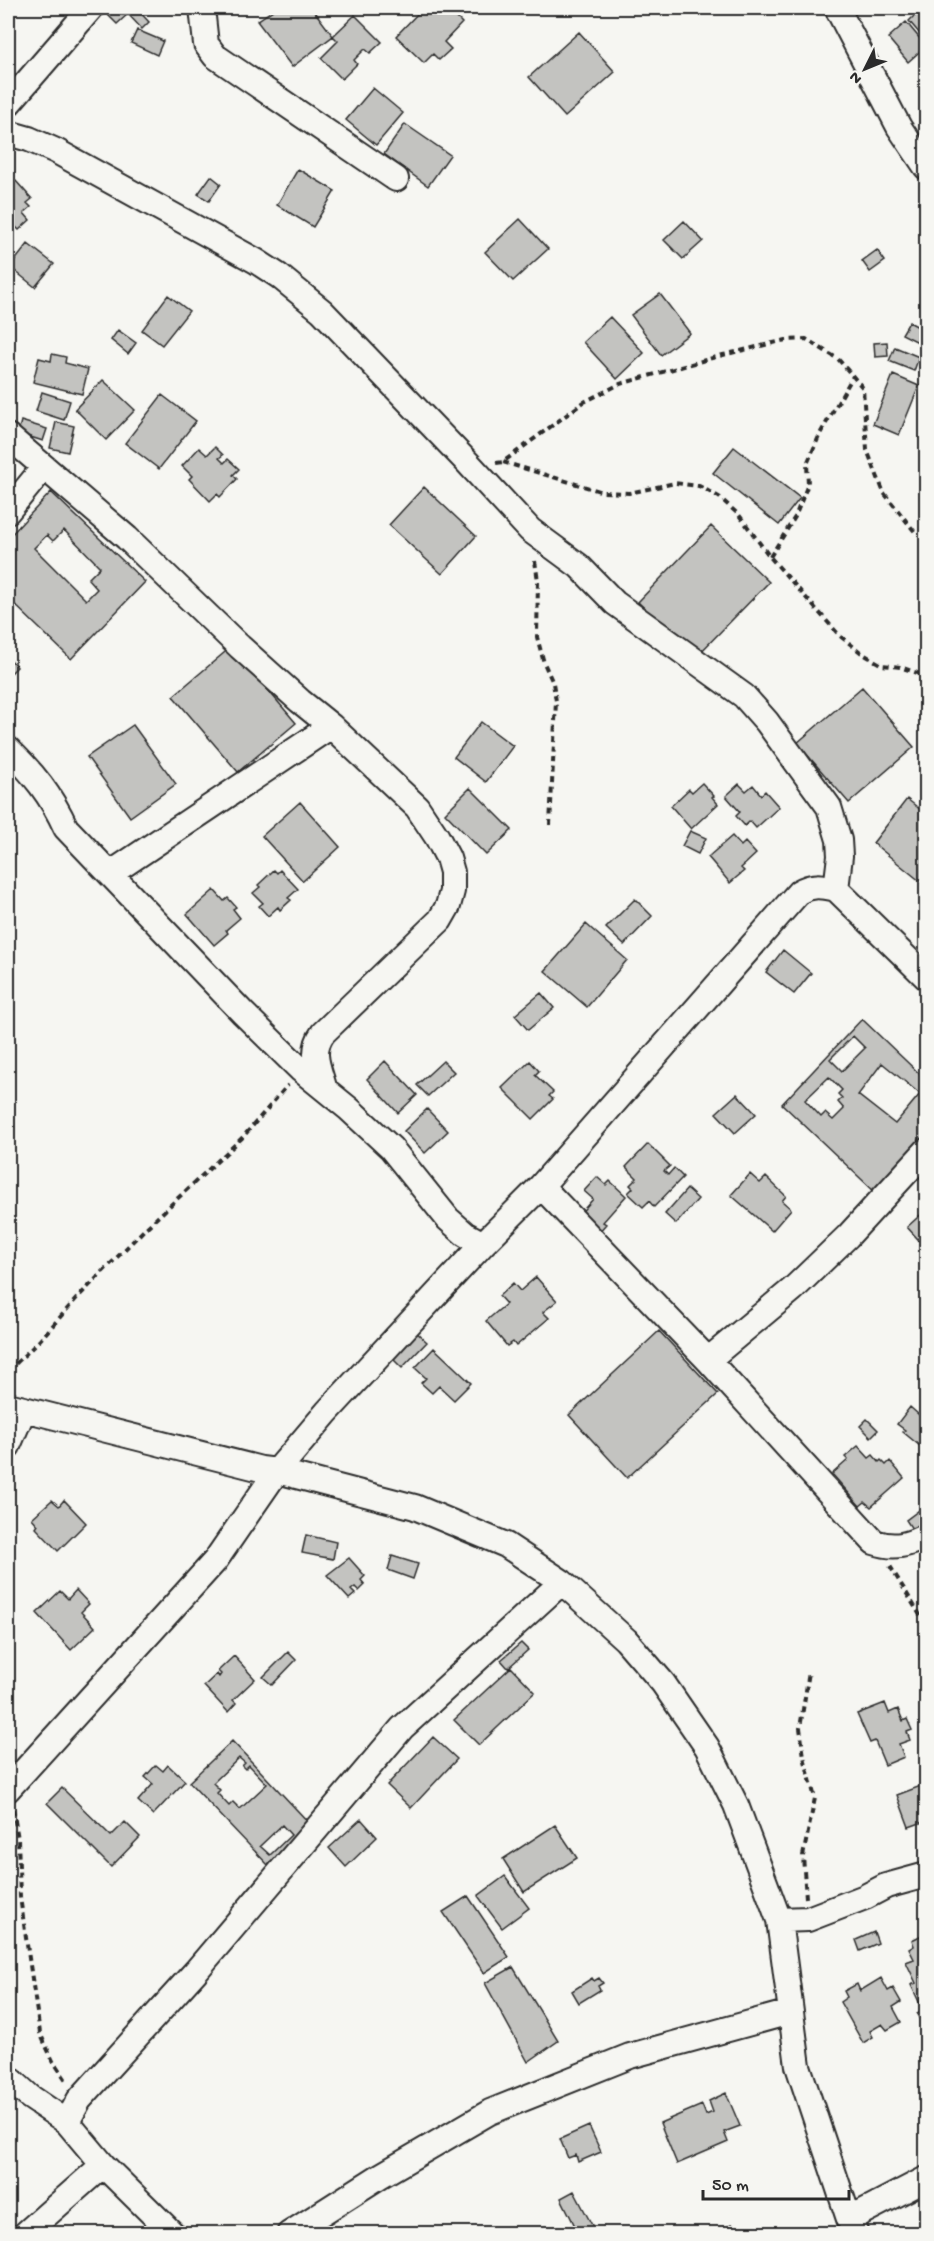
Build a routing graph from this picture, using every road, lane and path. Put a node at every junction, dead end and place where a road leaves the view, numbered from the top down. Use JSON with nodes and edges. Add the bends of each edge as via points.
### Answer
{"nodes":[{"id":1,"x":91,"y":8,"type":"edge"},
{"id":2,"x":202,"y":8,"type":"edge"},
{"id":3,"x":837,"y":8,"type":"edge"},
{"id":4,"x":8,"y":104,"type":"edge"},
{"id":5,"x":8,"y":134,"type":"edge"},
{"id":6,"x":927,"y":167,"type":"edge"},
{"id":7,"x":396,"y":179,"type":"dead end"},
{"id":8,"x":853,"y":376,"type":"junction"},
{"id":9,"x":8,"y":436,"type":"edge"},
{"id":10,"x":502,"y":462,"type":"junction"},
{"id":11,"x":468,"y":463,"type":"junction"},
{"id":12,"x":44,"y":467,"type":"junction"},
{"id":13,"x":8,"y":510,"type":"edge"},
{"id":14,"x":530,"y":530,"type":"junction"},
{"id":15,"x":915,"y":532,"type":"dead end"},
{"id":16,"x":770,"y":556,"type":"junction"},
{"id":17,"x":927,"y":676,"type":"edge"},
{"id":18,"x":331,"y":726,"type":"junction"},
{"id":19,"x":8,"y":748,"type":"edge"},
{"id":20,"x":550,"y":825,"type":"dead end"},
{"id":21,"x":110,"y":874,"type":"junction"},
{"id":22,"x":836,"y":889,"type":"junction"},
{"id":23,"x":927,"y":977,"type":"edge"},
{"id":24,"x":301,"y":1070,"type":"junction"},
{"id":25,"x":324,"y":1087,"type":"junction"},
{"id":26,"x":927,"y":1150,"type":"edge"},
{"id":27,"x":541,"y":1186,"type":"junction"},
{"id":28,"x":483,"y":1244,"type":"junction"},
{"id":29,"x":708,"y":1360,"type":"junction"},
{"id":30,"x":8,"y":1371,"type":"edge"},
{"id":31,"x":16,"y":1407,"type":"edge"},
{"id":32,"x":8,"y":1446,"type":"edge"},
{"id":33,"x":277,"y":1471,"type":"junction"},
{"id":34,"x":927,"y":1536,"type":"edge"},
{"id":35,"x":874,"y":1542,"type":"junction"},
{"id":36,"x":562,"y":1582,"type":"junction"},
{"id":37,"x":927,"y":1625,"type":"edge"},
{"id":38,"x":809,"y":1672,"type":"dead end"},
{"id":39,"x":11,"y":1785,"type":"edge"},
{"id":40,"x":927,"y":1875,"type":"edge"},
{"id":41,"x":808,"y":1919,"type":"junction"},
{"id":42,"x":779,"y":1920,"type":"junction"},
{"id":43,"x":790,"y":2012,"type":"junction"},
{"id":44,"x":8,"y":2077,"type":"edge"},
{"id":45,"x":79,"y":2100,"type":"junction"},
{"id":46,"x":67,"y":2122,"type":"junction"},
{"id":47,"x":103,"y":2165,"type":"junction"},
{"id":48,"x":927,"y":2179,"type":"edge"},
{"id":49,"x":852,"y":2226,"type":"edge"},
{"id":50,"x":25,"y":2234,"type":"edge"},
{"id":51,"x":173,"y":2234,"type":"edge"},
{"id":52,"x":289,"y":2234,"type":"edge"}],
"edges":[{"from":1,"to":4,"type":"street"},
{"from":2,"to":7,"type":"street","via":[[206,44],[215,56]]},
{"from":3,"to":6,"type":"street","via":[[898,128]]},
{"from":5,"to":11,"type":"street","via":[[56,151],[279,276],[322,311]]},
{"from":8,"to":10,"type":"path","via":[[838,359],[806,339],[723,355],[620,384],[584,402]]},
{"from":8,"to":15,"type":"path","via":[[863,388],[867,450],[884,493]]},
{"from":8,"to":16,"type":"path","via":[[807,464],[808,484],[795,518]]},
{"from":9,"to":12,"type":"street"},
{"from":10,"to":11,"type":"path"},
{"from":10,"to":16,"type":"path","via":[[603,492],[629,493],[675,483],[699,486],[739,515]]},
{"from":11,"to":14,"type":"street"},
{"from":12,"to":13,"type":"street"},
{"from":12,"to":18,"type":"street"},
{"from":14,"to":20,"type":"path","via":[[538,581],[537,637],[556,702]]},
{"from":14,"to":22,"type":"street","via":[[579,566],[615,603],[744,696],[767,722],[829,807],[839,840]]},
{"from":16,"to":17,"type":"path","via":[[855,648],[882,665]]},
{"from":18,"to":21,"type":"street"},
{"from":18,"to":25,"type":"street","via":[[417,807],[448,858],[452,891],[441,920],[316,1043]]},
{"from":19,"to":21,"type":"street","via":[[55,803],[66,828]]},
{"from":21,"to":24,"type":"street"},
{"from":22,"to":23,"type":"street"},
{"from":22,"to":27,"type":"street","via":[[816,886],[799,892]]},
{"from":24,"to":25,"type":"street"},
{"from":24,"to":30,"type":"path","via":[[242,1138],[145,1229]]},
{"from":25,"to":28,"type":"street","via":[[391,1148],[448,1219]]},
{"from":26,"to":29,"type":"street","via":[[793,1289]]},
{"from":27,"to":28,"type":"street"},
{"from":27,"to":29,"type":"street"},
{"from":28,"to":33,"type":"street"},
{"from":29,"to":35,"type":"street"},
{"from":31,"to":32,"type":"street"},
{"from":31,"to":33,"type":"street"},
{"from":33,"to":36,"type":"street","via":[[444,1517],[506,1545]]},
{"from":33,"to":39,"type":"street","via":[[215,1561]]},
{"from":34,"to":35,"type":"street","via":[[899,1546]]},
{"from":35,"to":37,"type":"path"},
{"from":36,"to":42,"type":"street","via":[[626,1640],[663,1683],[707,1746],[736,1805]]},
{"from":36,"to":45,"type":"street","via":[[402,1728],[196,1971]]},
{"from":38,"to":41,"type":"path","via":[[800,1728],[815,1797],[803,1856]]},
{"from":39,"to":45,"type":"path","via":[[20,1896],[40,2032],[53,2061]]},
{"from":40,"to":41,"type":"street","via":[[886,1886]]},
{"from":41,"to":42,"type":"street"},
{"from":42,"to":43,"type":"street"},
{"from":43,"to":49,"type":"street","via":[[798,2066]]},
{"from":43,"to":52,"type":"street","via":[[630,2056],[490,2112]]},
{"from":44,"to":46,"type":"street","via":[[37,2103]]},
{"from":45,"to":46,"type":"street"},
{"from":46,"to":47,"type":"street"},
{"from":47,"to":50,"type":"street"},
{"from":47,"to":51,"type":"street"},
{"from":48,"to":49,"type":"street"}]}
